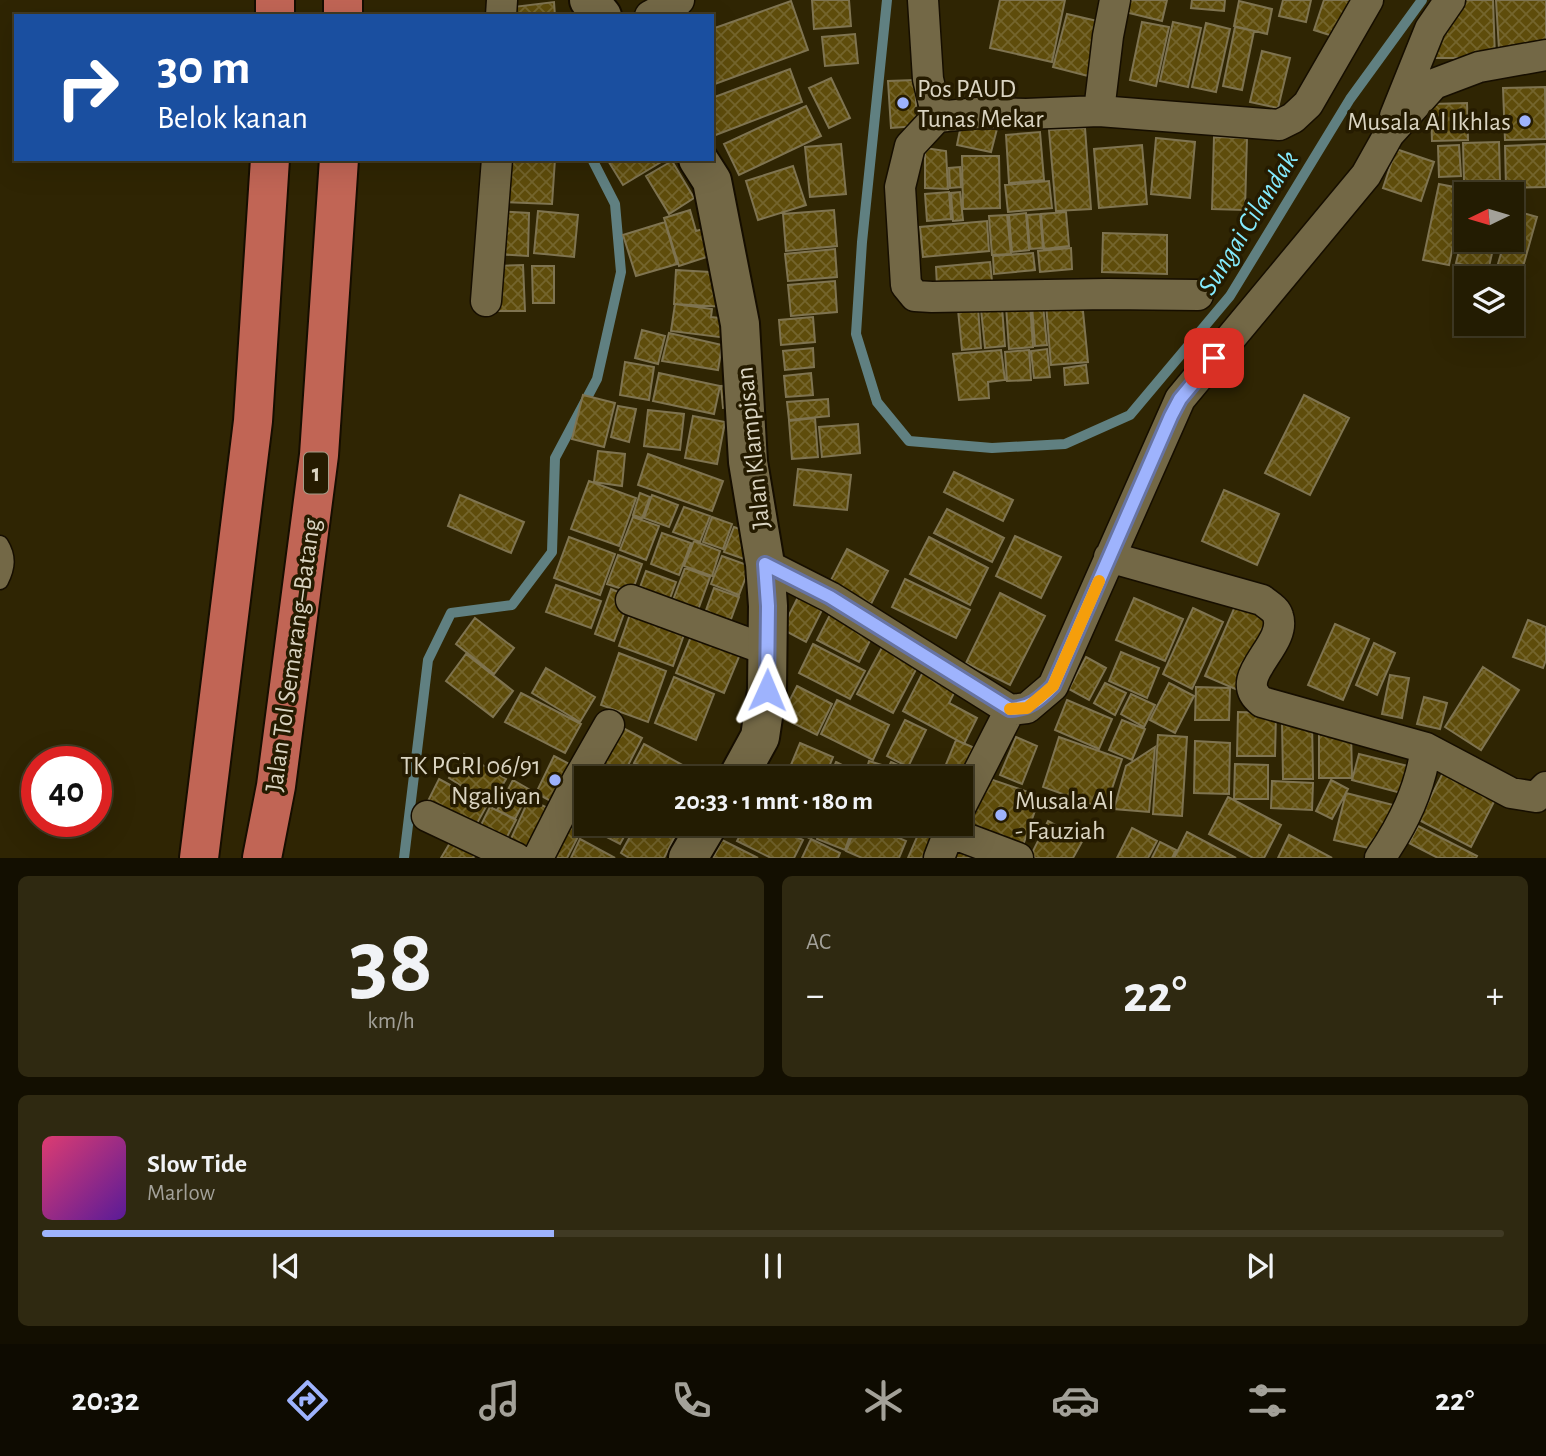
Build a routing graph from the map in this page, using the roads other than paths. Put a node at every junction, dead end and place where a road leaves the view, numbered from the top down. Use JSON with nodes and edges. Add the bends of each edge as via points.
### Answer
{"nodes":[{"id":1,"x":589,"y":0,"type":"edge"},
{"id":2,"x":680,"y":0,"type":"edge"},
{"id":3,"x":923,"y":0,"type":"edge"},
{"id":4,"x":1115,"y":0,"type":"edge"},
{"id":5,"x":1368,"y":0,"type":"edge"},
{"id":6,"x":1450,"y":0,"type":"edge"},
{"id":7,"x":600,"y":14,"type":"edge"},
{"id":8,"x":653,"y":14,"type":"edge"},
{"id":9,"x":1546,"y":55,"type":"edge"},
{"id":10,"x":1099,"y":111,"type":"junction"},
{"id":11,"x":937,"y":117,"type":"junction"},
{"id":12,"x":1389,"y":134,"type":"junction"},
{"id":13,"x":270,"y":161,"type":"edge"},
{"id":14,"x":339,"y":161,"type":"edge"},
{"id":15,"x":497,"y":161,"type":"edge"},
{"id":16,"x":699,"y":161,"type":"edge"},
{"id":17,"x":1198,"y":295,"type":"dead end"},
{"id":18,"x":486,"y":301,"type":"dead end"},
{"id":19,"x":0,"y":544,"type":"edge"},
{"id":20,"x":1109,"y":558,"type":"junction"},
{"id":21,"x":765,"y":564,"type":"junction"},
{"id":22,"x":0,"y":581,"type":"edge"},
{"id":23,"x":631,"y":600,"type":"dead end"},
{"id":24,"x":767,"y":650,"type":"junction"},
{"id":25,"x":1010,"y":709,"type":"junction"},
{"id":26,"x":609,"y":725,"type":"dead end"},
{"id":27,"x":1426,"y":748,"type":"junction"},
{"id":28,"x":744,"y":766,"type":"edge"},
{"id":29,"x":973,"y":784,"type":"edge"},
{"id":30,"x":1546,"y":787,"type":"edge"},
{"id":31,"x":427,"y":816,"type":"dead end"},
{"id":32,"x":701,"y":836,"type":"edge"},
{"id":33,"x":965,"y":836,"type":"edge"},
{"id":34,"x":198,"y":858,"type":"edge"},
{"id":35,"x":262,"y":858,"type":"edge"},
{"id":36,"x":516,"y":858,"type":"edge"},
{"id":37,"x":538,"y":858,"type":"edge"},
{"id":38,"x":688,"y":858,"type":"edge"},
{"id":39,"x":1018,"y":858,"type":"edge"},
{"id":40,"x":1380,"y":858,"type":"edge"}],
"edges":[{"from":1,"to":7,"type":"street"},
{"from":2,"to":8,"type":"street"},
{"from":3,"to":11,"type":"street","via":[[928,79]]},
{"from":4,"to":10,"type":"street"},
{"from":5,"to":10,"type":"street","via":[[1308,104],[1279,125]]},
{"from":6,"to":12,"type":"street","via":[[1430,29]]},
{"from":9,"to":12,"type":"street","via":[[1479,67],[1434,85]]},
{"from":10,"to":11,"type":"street"},
{"from":11,"to":17,"type":"street","via":[[910,146],[900,187],[906,285],[915,296]]},
{"from":12,"to":20,"type":"street","via":[[1366,175],[1180,399]]},
{"from":13,"to":34,"type":"highway","via":[[253,421]]},
{"from":14,"to":35,"type":"highway","name":"Jalan Tol Semarang–Batang","number":"1","via":[[319,455],[276,786]]},
{"from":15,"to":18,"type":"street"},
{"from":16,"to":21,"type":"street","name":"Jalan Klampisan","via":[[712,181],[740,324],[748,462]]},
{"from":19,"to":22,"type":"lane","via":[[7,555]]},
{"from":20,"to":25,"type":"street","via":[[1053,686],[1027,708]]},
{"from":20,"to":27,"type":"street","via":[[1262,600],[1275,610],[1277,634],[1251,682],[1254,696],[1262,702]]},
{"from":21,"to":24,"type":"street","name":"Jalan Klampisan"},
{"from":21,"to":25,"type":"street","via":[[830,597]]},
{"from":23,"to":24,"type":"street"},
{"from":24,"to":28,"type":"street","name":"Jalan Klampisan","via":[[761,737]]},
{"from":25,"to":29,"type":"street"},
{"from":26,"to":37,"type":"street"},
{"from":27,"to":30,"type":"street","via":[[1511,793],[1536,797]]},
{"from":27,"to":40,"type":"street","via":[[1409,809]]},
{"from":31,"to":36,"type":"street"},
{"from":32,"to":38,"type":"street"},
{"from":33,"to":39,"type":"street"}]}
